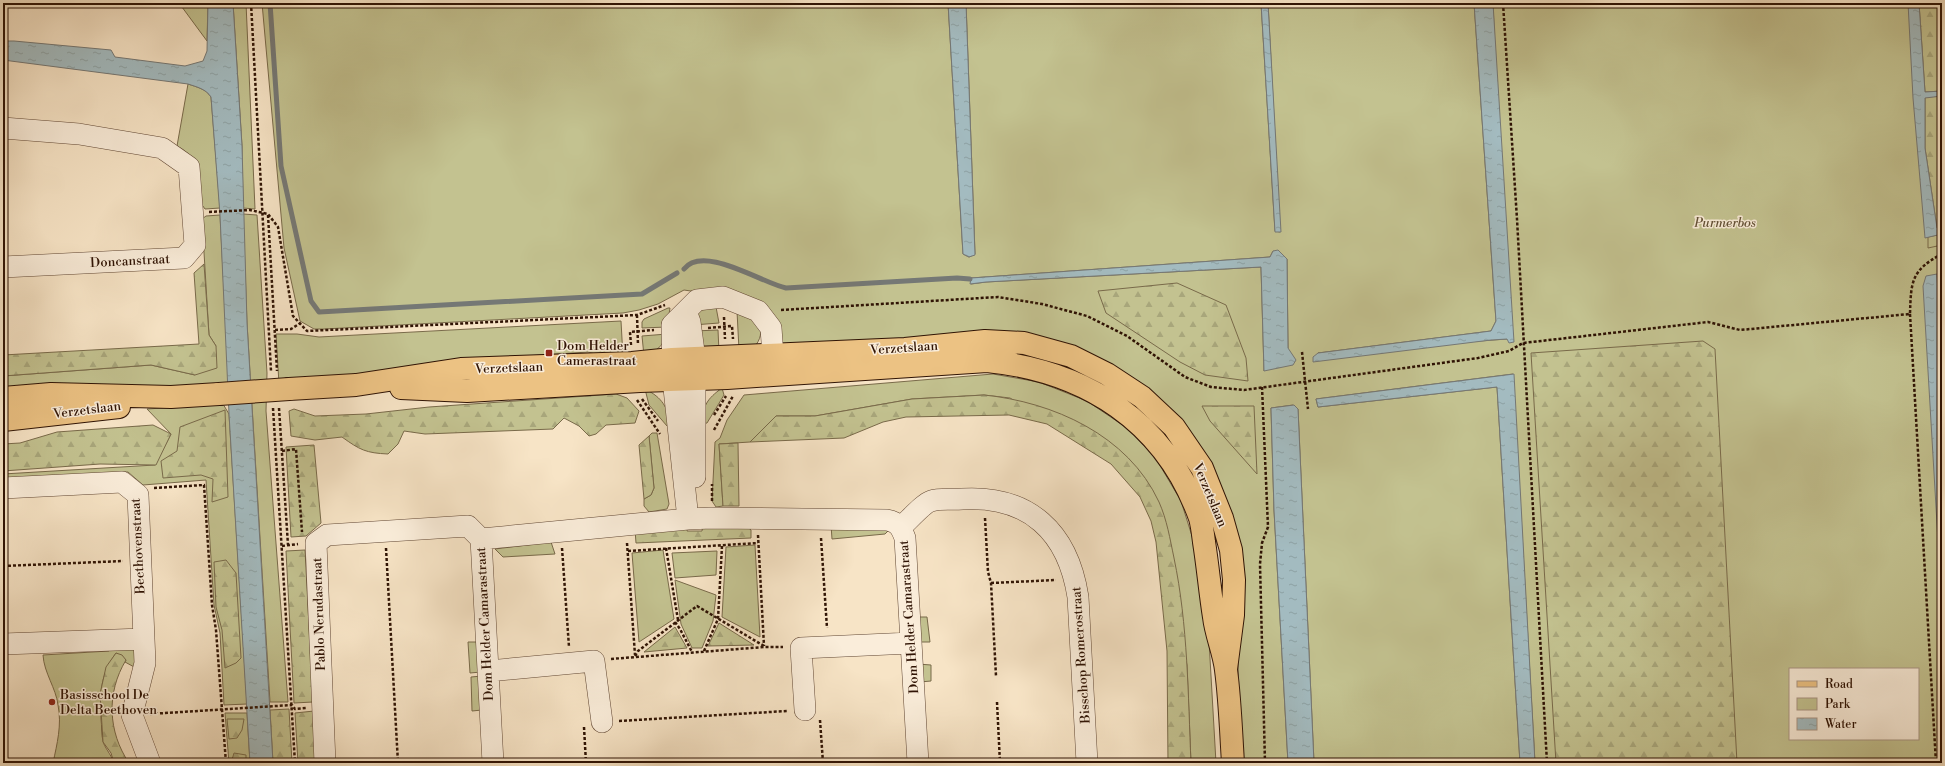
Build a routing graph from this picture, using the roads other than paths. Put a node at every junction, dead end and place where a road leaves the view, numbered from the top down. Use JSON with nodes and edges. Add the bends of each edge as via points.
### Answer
{"nodes":[{"id":1,"x":3,"y":128,"type":"edge"},
{"id":2,"x":3,"y":267,"type":"edge"},
{"id":3,"x":676,"y":308,"type":"junction"},
{"id":4,"x":772,"y":356,"type":"junction"},
{"id":5,"x":731,"y":367,"type":"junction"},
{"id":6,"x":695,"y":368,"type":"junction"},
{"id":7,"x":672,"y":369,"type":"junction"},
{"id":8,"x":171,"y":397,"type":"junction"},
{"id":9,"x":3,"y":398,"type":"edge"},
{"id":10,"x":3,"y":420,"type":"edge"},
{"id":11,"x":3,"y":488,"type":"edge"},
{"id":12,"x":698,"y":518,"type":"junction"},
{"id":13,"x":901,"y":527,"type":"junction"},
{"id":14,"x":481,"y":539,"type":"junction"},
{"id":15,"x":143,"y":639,"type":"junction"},
{"id":16,"x":911,"y":643,"type":"junction"},
{"id":17,"x":3,"y":644,"type":"edge"},
{"id":18,"x":1226,"y":669,"type":"junction"},
{"id":19,"x":488,"y":670,"type":"junction"},
{"id":20,"x":805,"y":710,"type":"road end"},
{"id":21,"x":602,"y":722,"type":"road end"},
{"id":22,"x":150,"y":763,"type":"edge"},
{"id":23,"x":325,"y":763,"type":"edge"},
{"id":24,"x":492,"y":763,"type":"edge"},
{"id":25,"x":918,"y":763,"type":"edge"},
{"id":26,"x":1087,"y":763,"type":"edge"},
{"id":27,"x":1233,"y":763,"type":"edge"}],
"edges":[{"from":1,"to":2,"type":"street","name":"Doncanstraat","via":[[79,134],[162,148],[189,167],[195,245],[184,258]]},
{"from":3,"to":4,"type":"street","via":[[697,300],[723,297],[758,311],[771,328]]},
{"from":3,"to":6,"type":"street","via":[[690,322]]},
{"from":3,"to":7,"type":"street","via":[[672,325]]},
{"from":4,"to":5,"type":"main road","name":"Verzetslaan"},
{"from":4,"to":18,"type":"main road","name":"Verzetslaan","via":[[905,349],[985,341],[1024,343],[1071,356],[1107,374],[1142,397],[1174,427],[1202,468],[1222,518],[1231,550],[1234,580],[1233,615]]},
{"from":5,"to":6,"type":"main road","name":"Verzetslaan"},
{"from":5,"to":18,"type":"main road","name":"Verzetslaan","via":[[987,361],[1018,364],[1062,376],[1095,392],[1125,412],[1154,439],[1182,479],[1200,519],[1211,580],[1214,617]]},
{"from":6,"to":7,"type":"main road","name":"Verzetslaan"},
{"from":6,"to":12,"type":"street"},
{"from":7,"to":8,"type":"main road","name":"Verzetslaan","bridge":true,"via":[[461,369],[356,385]]},
{"from":7,"to":12,"type":"street"},
{"from":8,"to":9,"type":"main road","name":"Verzetslaan","via":[[51,394]]},
{"from":8,"to":10,"type":"main road","name":"Verzetslaan","via":[[122,406]]},
{"from":11,"to":15,"type":"street","name":"Beethovenstraat","via":[[122,482],[138,495]]},
{"from":12,"to":13,"type":"street","name":"Dom Helder Camarastraat","via":[[887,520]]},
{"from":12,"to":14,"type":"street","name":"Dom Helder Camarastraat"},
{"from":13,"to":16,"type":"street","name":"Dom Helder Camarastraat","via":[[905,538]]},
{"from":13,"to":26,"type":"street","name":"Bisschop Romerostraat","via":[[930,501],[980,498],[998,500],[1021,509],[1038,518],[1053,534],[1067,554],[1076,579]]},
{"from":14,"to":19,"type":"street","name":"Dom Helder Camarastraat"},
{"from":14,"to":23,"type":"street","name":"Pablo Nerudastraat","via":[[468,526],[327,535],[316,543]]},
{"from":15,"to":17,"type":"street"},
{"from":15,"to":22,"type":"street","name":"Beethovenstraat","via":[[145,663],[132,715]]},
{"from":16,"to":20,"type":"street","via":[[801,648]]},
{"from":16,"to":25,"type":"street","name":"Dom Helder Camarastraat"},
{"from":18,"to":27,"type":"main road","name":"Verzetslaan"},
{"from":19,"to":21,"type":"street","via":[[594,661]]},
{"from":19,"to":24,"type":"street","name":"Dom Helder Camarastraat"}]}
